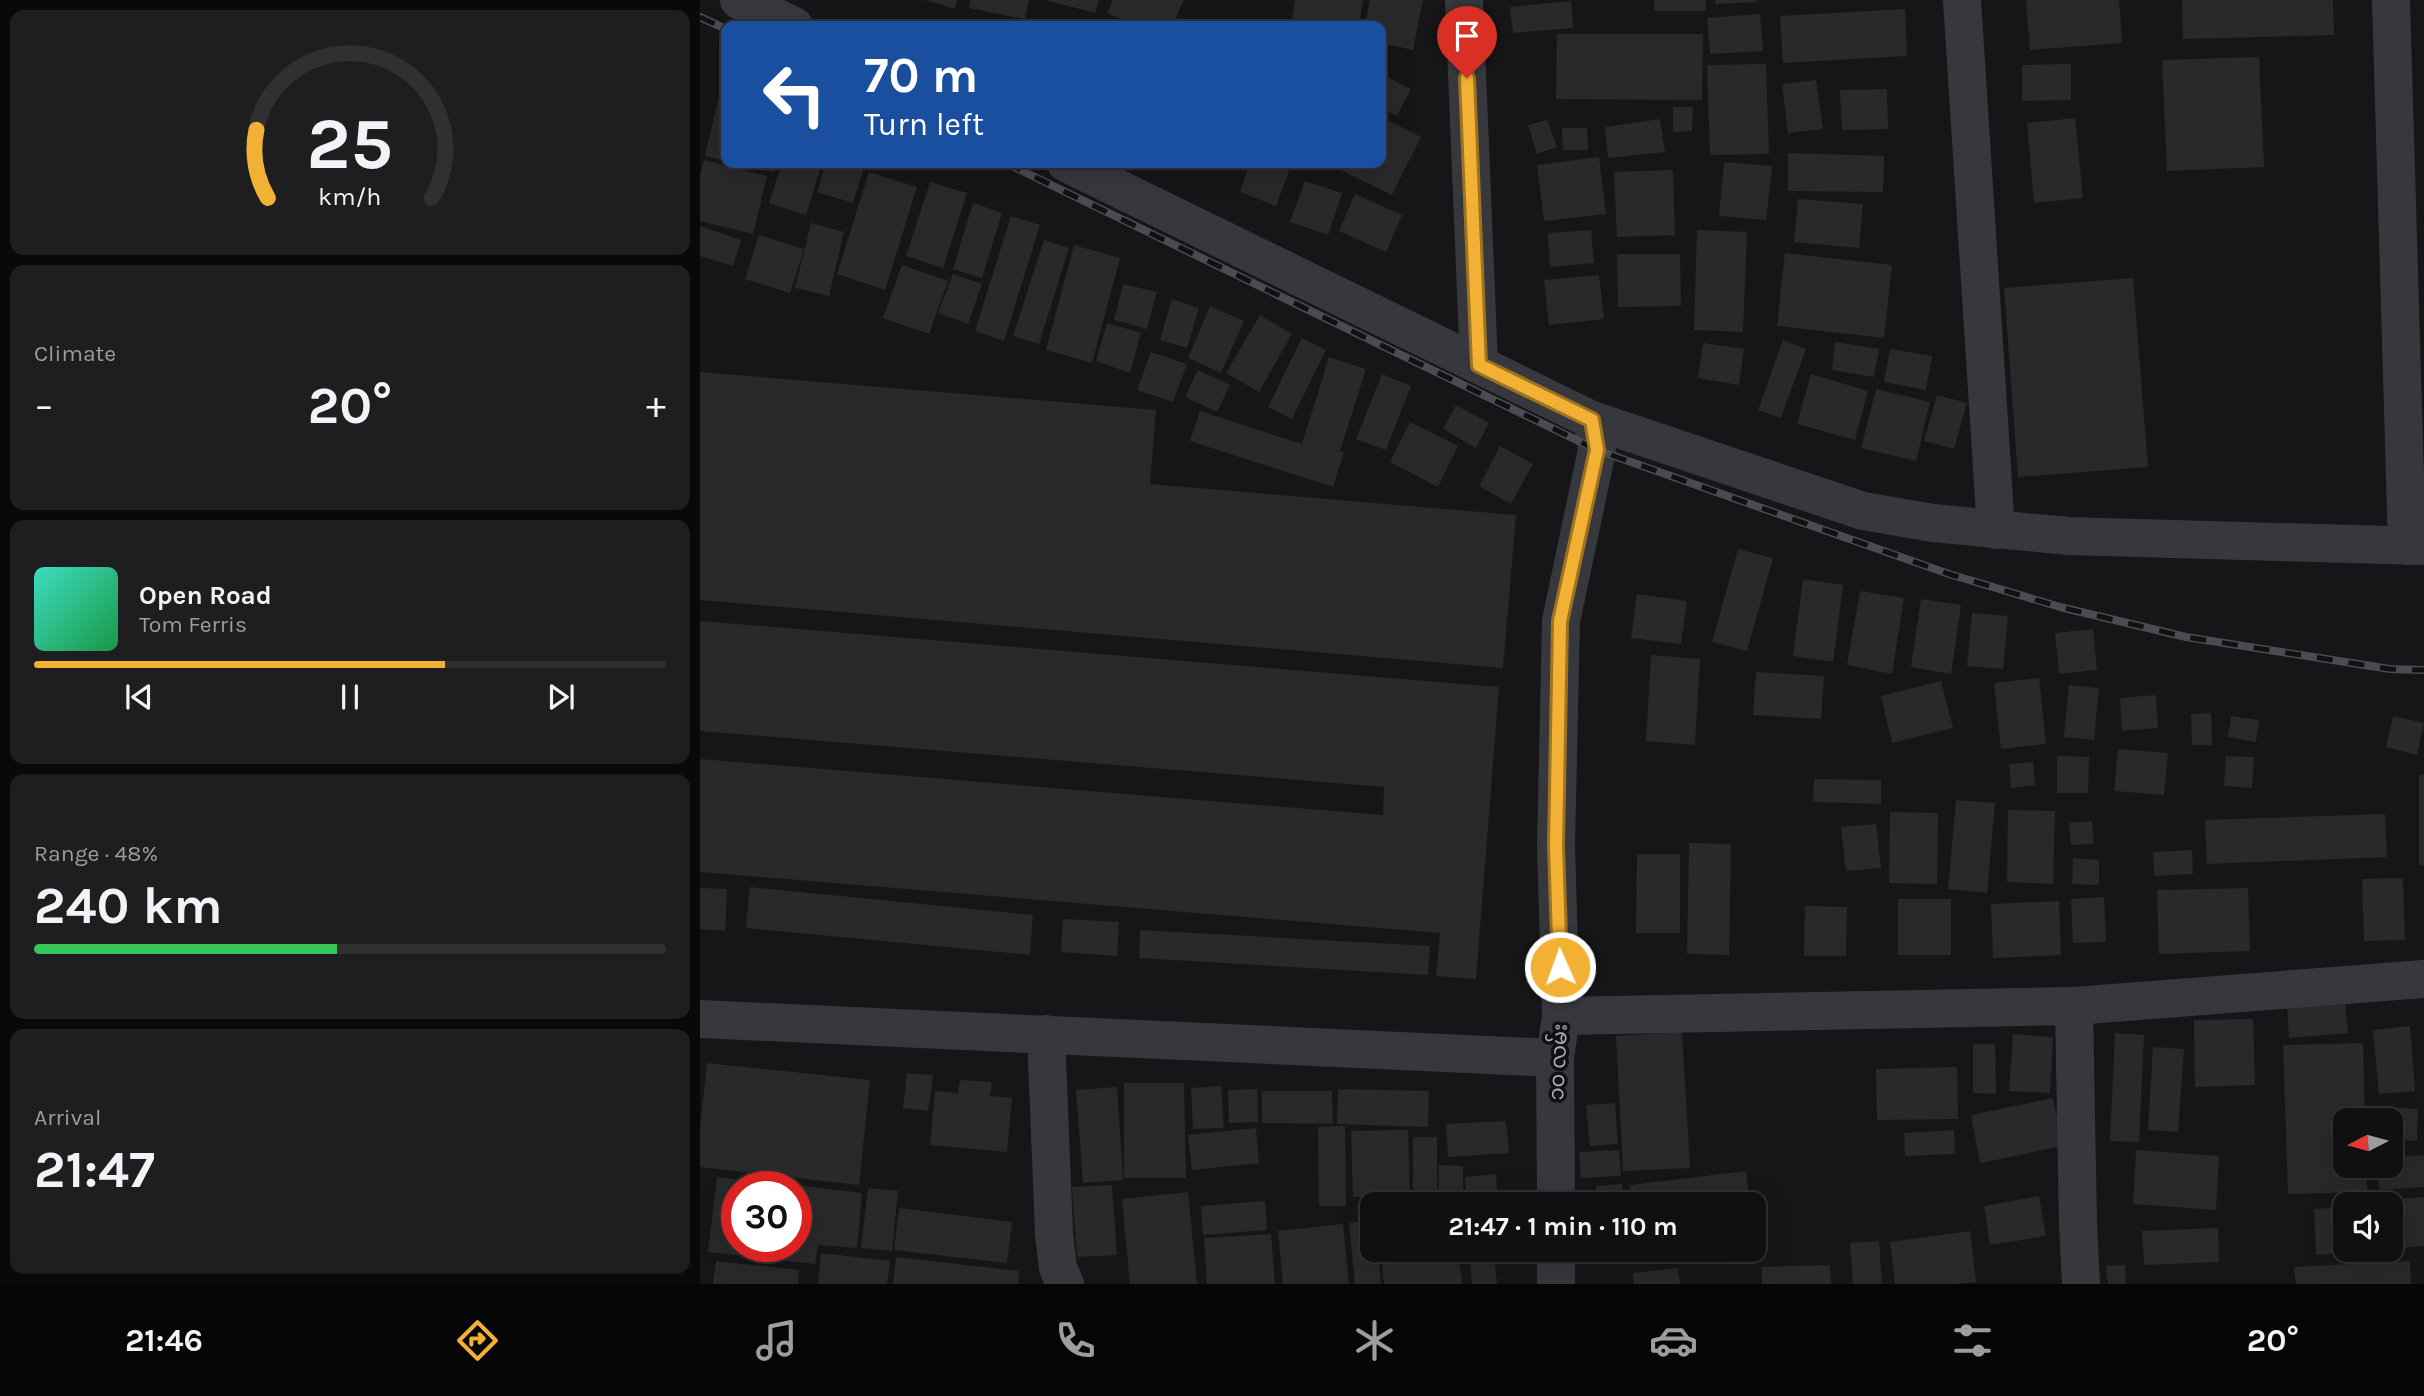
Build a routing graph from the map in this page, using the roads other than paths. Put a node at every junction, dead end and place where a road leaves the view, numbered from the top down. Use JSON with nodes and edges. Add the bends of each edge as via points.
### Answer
{"nodes":[{"id":1,"x":1464,"y":0,"type":"edge"},
{"id":2,"x":1962,"y":0,"type":"edge"},
{"id":3,"x":2391,"y":0,"type":"edge"},
{"id":4,"x":1076,"y":168,"type":"edge"},
{"id":5,"x":1479,"y":365,"type":"junction"},
{"id":6,"x":1592,"y":420,"type":"junction"},
{"id":7,"x":1996,"y":530,"type":"junction"},
{"id":8,"x":2415,"y":546,"type":"edge"},
{"id":9,"x":2424,"y":979,"type":"edge"},
{"id":10,"x":2074,"y":1006,"type":"junction"},
{"id":11,"x":1561,"y":1016,"type":"junction"},
{"id":12,"x":700,"y":1019,"type":"edge"},
{"id":13,"x":1046,"y":1034,"type":"junction"},
{"id":14,"x":1555,"y":1058,"type":"junction"},
{"id":15,"x":1556,"y":1192,"type":"edge"},
{"id":16,"x":1556,"y":1262,"type":"edge"},
{"id":17,"x":1065,"y":1284,"type":"edge"},
{"id":18,"x":1556,"y":1284,"type":"edge"},
{"id":19,"x":2081,"y":1284,"type":"edge"}],
"edges":[{"from":1,"to":5,"type":"street"},
{"from":2,"to":7,"type":"street"},
{"from":3,"to":8,"type":"street"},
{"from":4,"to":5,"type":"street"},
{"from":5,"to":6,"type":"street"},
{"from":6,"to":7,"type":"street","via":[[1863,511]]},
{"from":6,"to":11,"type":"street","name":"၁၀ လမ်း","via":[[1597,450],[1560,621],[1556,846]]},
{"from":7,"to":8,"type":"street"},
{"from":9,"to":10,"type":"street"},
{"from":10,"to":11,"type":"street"},
{"from":10,"to":19,"type":"street"},
{"from":11,"to":14,"type":"street","name":"၁၀ လမ်း"},
{"from":12,"to":13,"type":"street"},
{"from":13,"to":14,"type":"street"},
{"from":13,"to":17,"type":"street","via":[[1054,1233]]},
{"from":14,"to":15,"type":"street","name":"၁၀ လမ်း"},
{"from":16,"to":18,"type":"street"}]}
